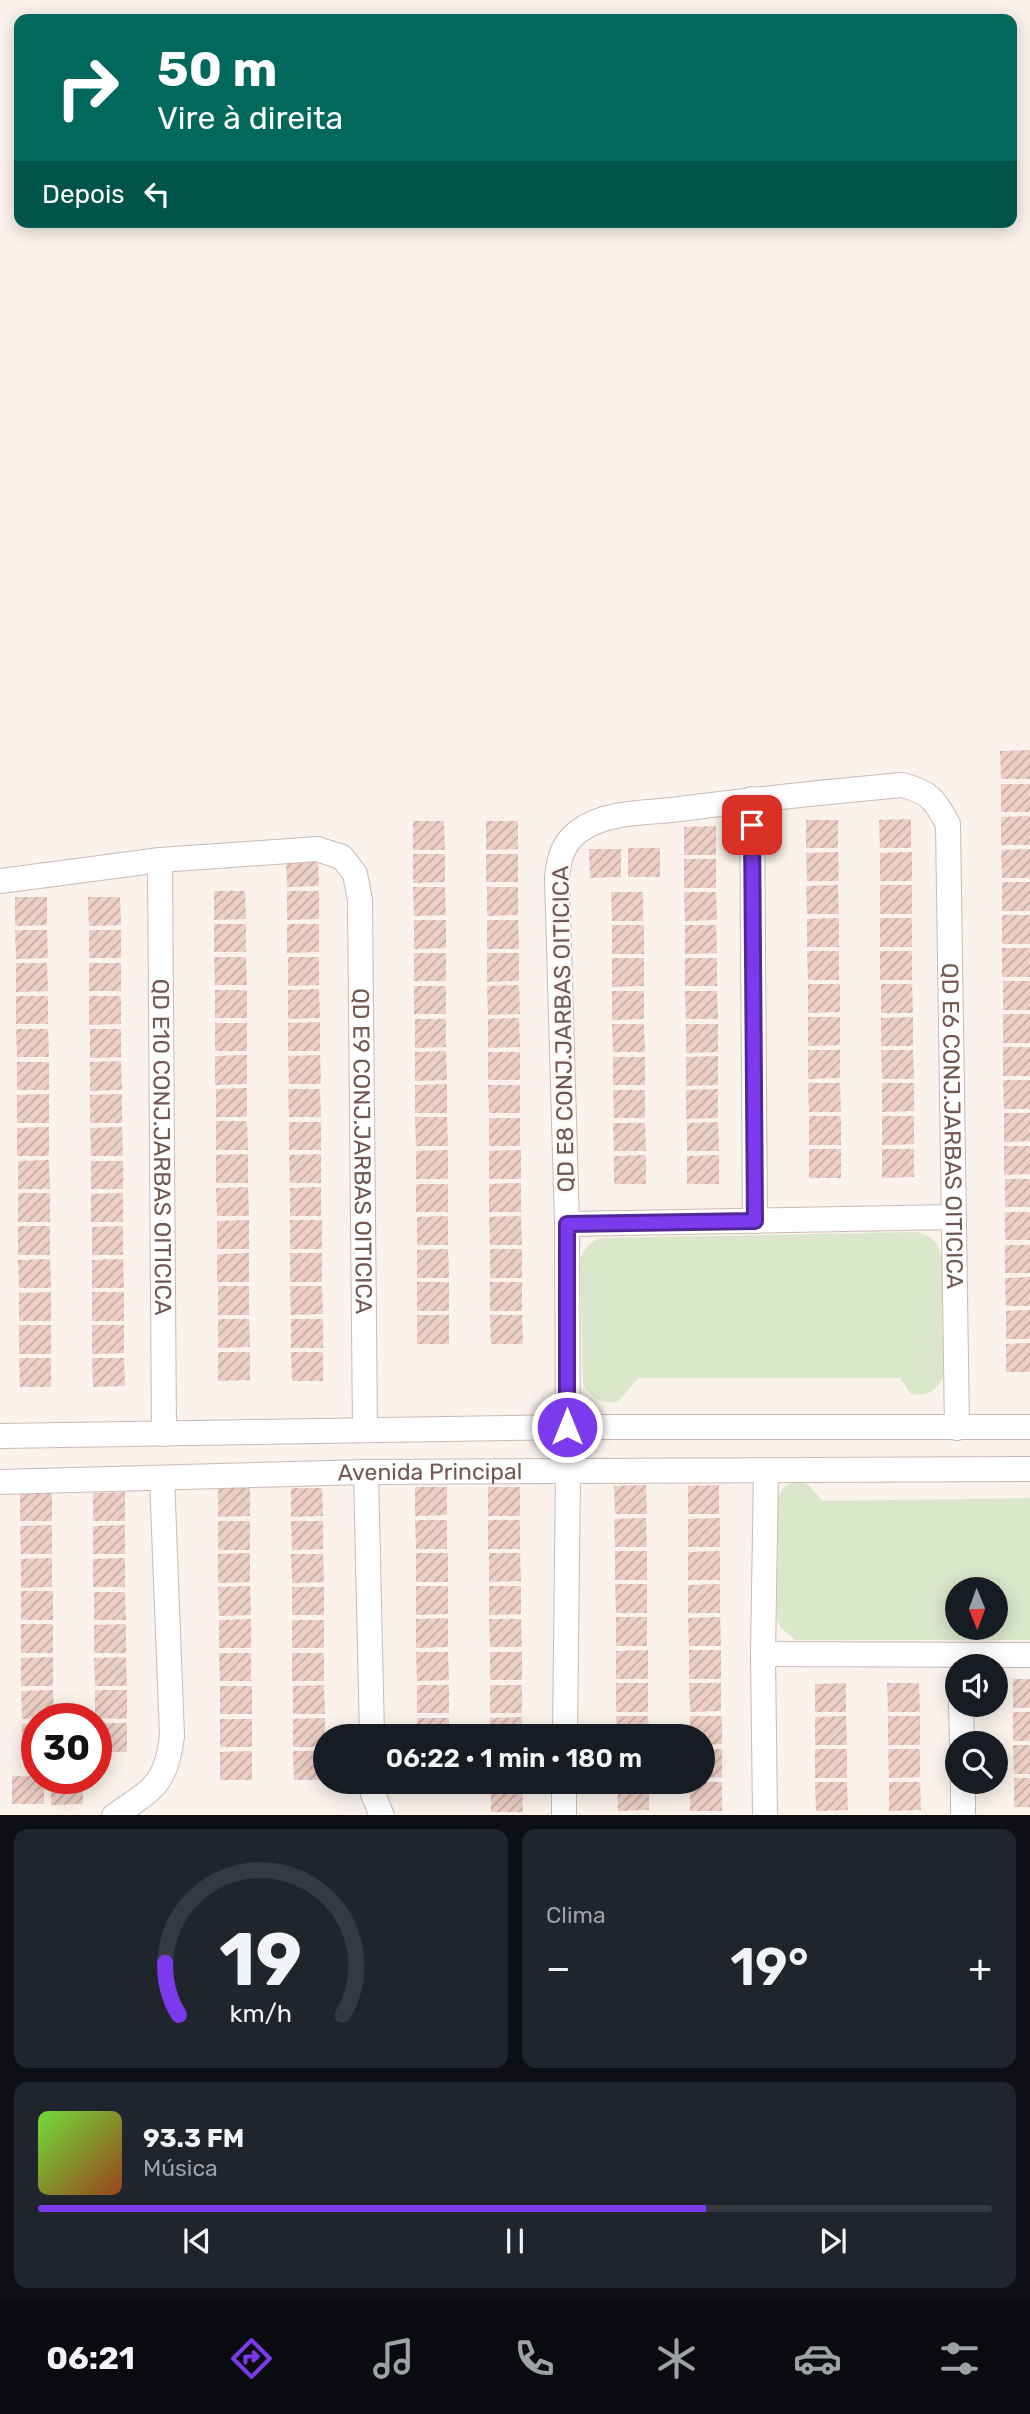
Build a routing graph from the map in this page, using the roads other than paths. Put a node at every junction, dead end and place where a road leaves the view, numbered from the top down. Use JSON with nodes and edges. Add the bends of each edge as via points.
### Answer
{"nodes":[{"id":1,"x":752,"y":799,"type":"junction"},
{"id":2,"x":160,"y":860,"type":"junction"},
{"id":3,"x":0,"y":881,"type":"edge"},
{"id":4,"x":952,"y":1217,"type":"junction"},
{"id":5,"x":755,"y":1221,"type":"junction"},
{"id":6,"x":567,"y":1224,"type":"junction"},
{"id":7,"x":567,"y":1427,"type":"junction"},
{"id":8,"x":1030,"y":1427,"type":"edge"},
{"id":9,"x":957,"y":1428,"type":"junction"},
{"id":10,"x":365,"y":1430,"type":"junction"},
{"id":11,"x":164,"y":1434,"type":"junction"},
{"id":12,"x":0,"y":1436,"type":"edge"},
{"id":13,"x":1030,"y":1469,"type":"edge"},
{"id":14,"x":568,"y":1471,"type":"junction"},
{"id":15,"x":766,"y":1471,"type":"junction"},
{"id":16,"x":366,"y":1472,"type":"junction"},
{"id":17,"x":162,"y":1478,"type":"junction"},
{"id":18,"x":0,"y":1482,"type":"edge"},
{"id":19,"x":763,"y":1654,"type":"junction"},
{"id":20,"x":1030,"y":1655,"type":"edge"},
{"id":21,"x":1008,"y":1657,"type":"edge"},
{"id":22,"x":945,"y":1660,"type":"edge"},
{"id":23,"x":372,"y":1724,"type":"edge"},
{"id":24,"x":565,"y":1724,"type":"edge"},
{"id":25,"x":564,"y":1794,"type":"edge"},
{"id":26,"x":963,"y":1794,"type":"edge"},
{"id":27,"x":114,"y":1815,"type":"edge"},
{"id":28,"x":564,"y":1815,"type":"edge"},
{"id":29,"x":765,"y":1815,"type":"edge"},
{"id":30,"x":963,"y":1815,"type":"edge"}],
"edges":[{"from":1,"to":4,"type":"street","name":"QD E6 CONJ.JARBAS OITICICA","via":[[902,785],[921,790],[936,802],[948,824]]},
{"from":1,"to":5,"type":"street"},
{"from":1,"to":6,"type":"street","name":"QD E8 CONJ.JARBAS OITICICA","via":[[602,819],[579,831],[560,855]]},
{"from":2,"to":3,"type":"street"},
{"from":2,"to":10,"type":"street","name":"QD E9 CONJ.JARBAS OITICICA","via":[[317,849],[342,857],[355,874],[360,900]]},
{"from":2,"to":11,"type":"street","name":"QD E10 CONJ.JARBAS OITICICA"},
{"from":4,"to":5,"type":"street"},
{"from":4,"to":9,"type":"street","name":"QD E6 CONJ.JARBAS OITICICA"},
{"from":5,"to":6,"type":"street"},
{"from":6,"to":7,"type":"street","name":"QD E8 CONJ.JARBAS OITICICA"},
{"from":7,"to":9,"type":"street","name":"Avenida Principal"},
{"from":7,"to":10,"type":"street","name":"Avenida Principal"},
{"from":7,"to":14,"type":"street","name":"QD E8 CONJ.JARBAS OITICICA"},
{"from":8,"to":9,"type":"street","name":"Avenida Principal"},
{"from":10,"to":11,"type":"street","name":"Avenida Principal"},
{"from":11,"to":12,"type":"street","name":"Avenida Principal"},
{"from":13,"to":15,"type":"street","name":"Avenida Principal"},
{"from":14,"to":15,"type":"street","name":"Avenida Principal"},
{"from":14,"to":16,"type":"street","name":"Avenida Principal"},
{"from":14,"to":24,"type":"street","name":"QD E8 CONJ.JARBAS OITICICA"},
{"from":15,"to":19,"type":"street"},
{"from":16,"to":17,"type":"street","name":"Avenida Principal"},
{"from":16,"to":23,"type":"street"},
{"from":17,"to":18,"type":"street","name":"Avenida Principal"},
{"from":17,"to":27,"type":"street","via":[[172,1736],[169,1758],[154,1788]]},
{"from":19,"to":22,"type":"street"},
{"from":19,"to":29,"type":"street"},
{"from":20,"to":21,"type":"street"},
{"from":25,"to":28,"type":"street"},
{"from":26,"to":30,"type":"street"}]}
